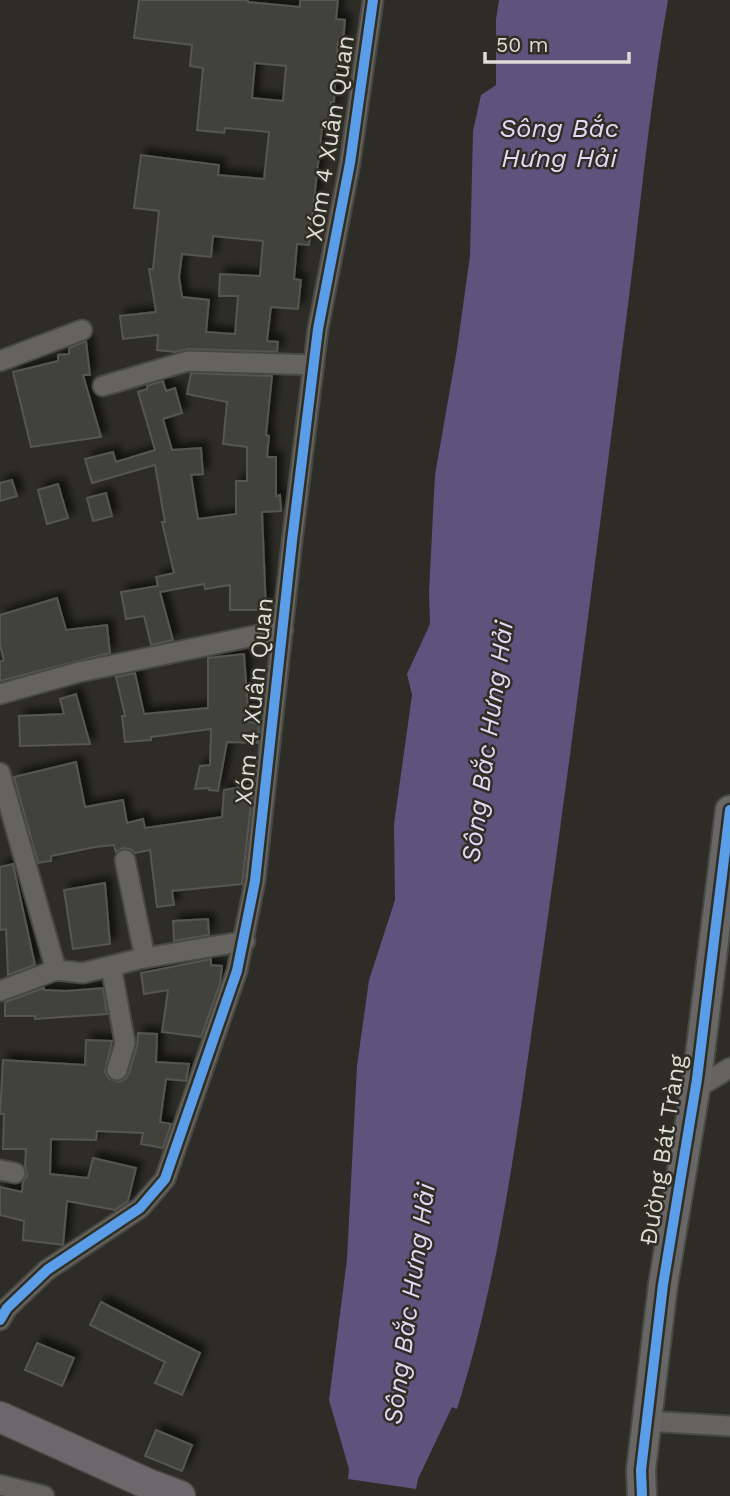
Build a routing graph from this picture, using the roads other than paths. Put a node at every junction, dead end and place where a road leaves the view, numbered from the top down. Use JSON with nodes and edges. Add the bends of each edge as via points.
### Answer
{"nodes":[{"id":1,"x":373,"y":0,"type":"edge"},
{"id":2,"x":82,"y":330,"type":"dead end"},
{"id":3,"x":0,"y":361,"type":"edge"},
{"id":4,"x":313,"y":365,"type":"junction"},
{"id":5,"x":103,"y":386,"type":"dead end"},
{"id":6,"x":283,"y":630,"type":"junction"},
{"id":7,"x":0,"y":694,"type":"edge"},
{"id":8,"x":0,"y":773,"type":"edge"},
{"id":9,"x":730,"y":810,"type":"edge"},
{"id":10,"x":125,"y":860,"type":"dead end"},
{"id":11,"x":245,"y":941,"type":"junction"},
{"id":12,"x":145,"y":958,"type":"junction"},
{"id":13,"x":111,"y":966,"type":"junction"},
{"id":14,"x":56,"y":970,"type":"junction"},
{"id":15,"x":0,"y":990,"type":"edge"},
{"id":16,"x":730,"y":1068,"type":"edge"},
{"id":17,"x":117,"y":1070,"type":"dead end"},
{"id":18,"x":695,"y":1089,"type":"junction"},
{"id":19,"x":0,"y":1320,"type":"edge"},
{"id":20,"x":0,"y":1417,"type":"edge"},
{"id":21,"x":647,"y":1421,"type":"junction"},
{"id":22,"x":730,"y":1426,"type":"edge"},
{"id":23,"x":10,"y":1490,"type":"edge"},
{"id":24,"x":44,"y":1496,"type":"edge"},
{"id":25,"x":180,"y":1496,"type":"edge"},
{"id":26,"x":642,"y":1496,"type":"edge"}],
"edges":[{"from":1,"to":4,"type":"street","name":"Xóm 4 Xuân Quan","via":[[350,163]]},
{"from":2,"to":3,"type":"street"},
{"from":4,"to":5,"type":"street","via":[[188,361]]},
{"from":4,"to":6,"type":"street","name":"Xóm 4 Xuân Quan"},
{"from":6,"to":7,"type":"street","via":[[79,672]]},
{"from":6,"to":11,"type":"street","name":"Xóm 4 Xuân Quan"},
{"from":8,"to":14,"type":"street"},
{"from":9,"to":18,"type":"street","name":"Đường Bát Tràng"},
{"from":10,"to":12,"type":"street"},
{"from":11,"to":12,"type":"street"},
{"from":11,"to":19,"type":"street","name":"Xóm 4 Xuân Quan","via":[[164,1179],[140,1208],[47,1270]]},
{"from":12,"to":13,"type":"street"},
{"from":13,"to":14,"type":"street","via":[[83,973]]},
{"from":13,"to":17,"type":"street","via":[[125,1043]]},
{"from":14,"to":15,"type":"street"},
{"from":16,"to":18,"type":"street"},
{"from":18,"to":21,"type":"street","name":"Đường Bát Tràng","via":[[663,1285]]},
{"from":20,"to":25,"type":"main road"},
{"from":21,"to":22,"type":"street"},
{"from":21,"to":26,"type":"street","name":"Đường Bát Tràng"},
{"from":23,"to":24,"type":"street"}]}
